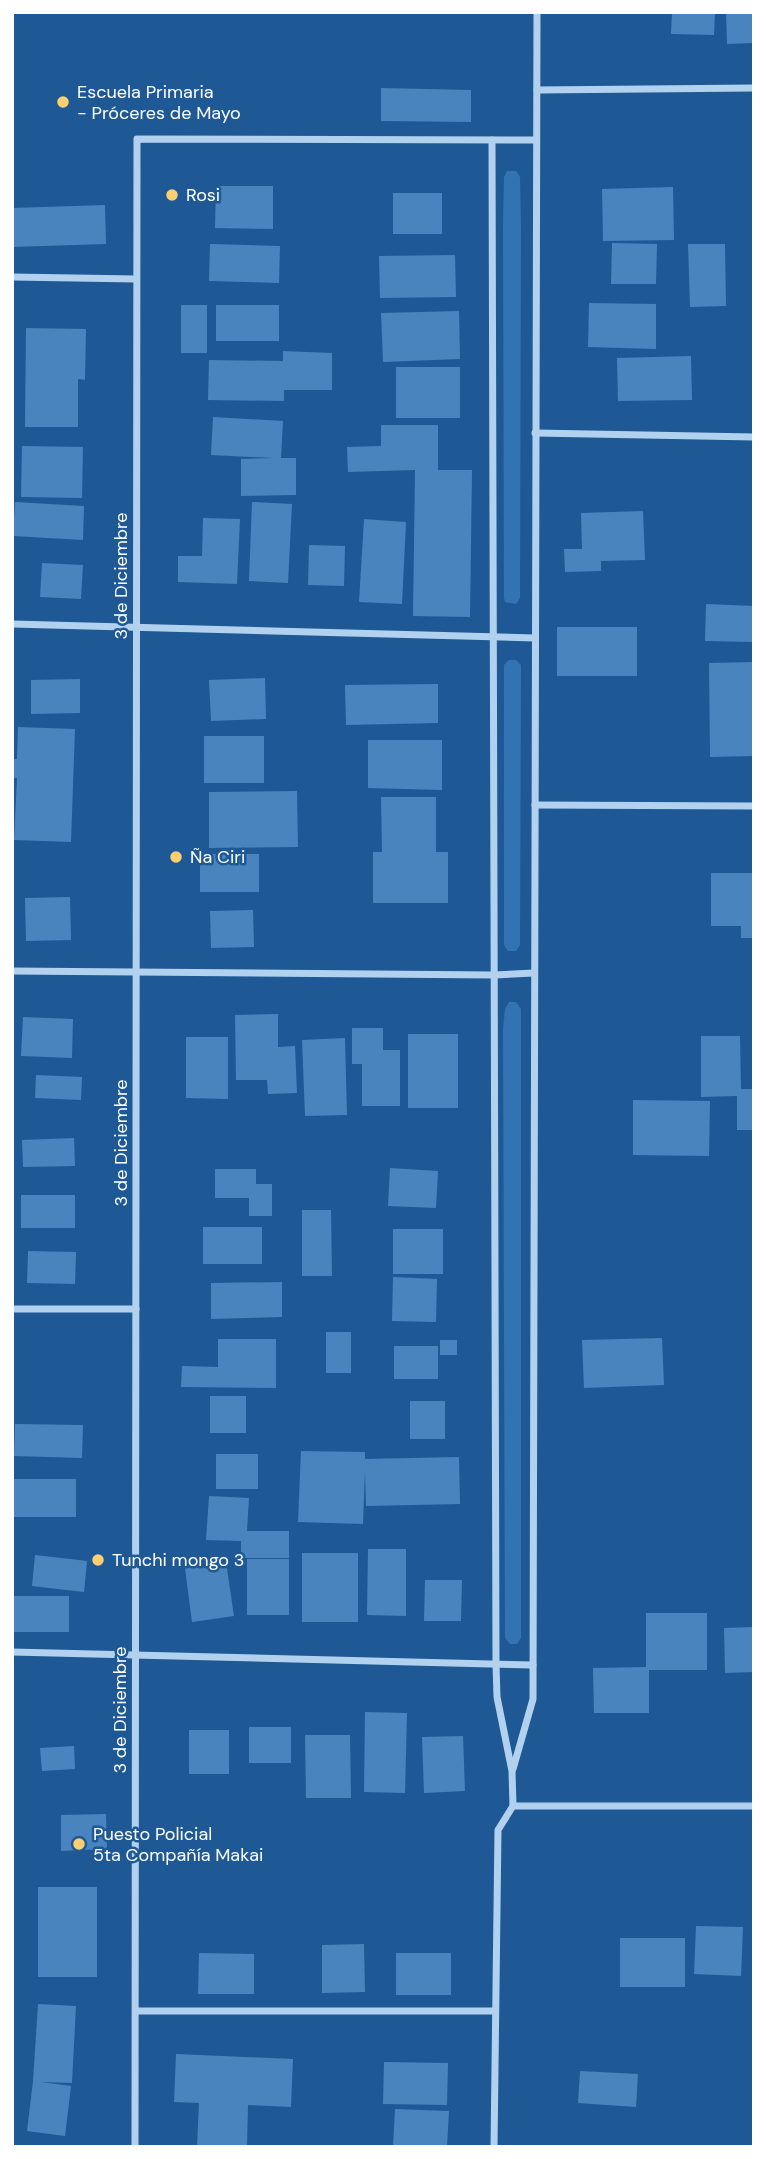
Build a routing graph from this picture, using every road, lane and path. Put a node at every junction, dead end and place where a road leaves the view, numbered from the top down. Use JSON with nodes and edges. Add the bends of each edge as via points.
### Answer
{"nodes":[{"id":1,"x":537,"y":12,"type":"edge"},
{"id":2,"x":754,"y":88,"type":"edge"},
{"id":3,"x":537,"y":90,"type":"junction"},
{"id":4,"x":492,"y":140,"type":"junction"},
{"id":5,"x":536,"y":140,"type":"junction"},
{"id":6,"x":12,"y":277,"type":"edge"},
{"id":7,"x":136,"y":279,"type":"junction"},
{"id":8,"x":535,"y":433,"type":"junction"},
{"id":9,"x":754,"y":437,"type":"edge"},
{"id":10,"x":12,"y":624,"type":"edge"},
{"id":11,"x":137,"y":627,"type":"junction"},
{"id":12,"x":493,"y":637,"type":"junction"},
{"id":13,"x":535,"y":638,"type":"junction"},
{"id":14,"x":535,"y":805,"type":"junction"},
{"id":15,"x":754,"y":806,"type":"edge"},
{"id":16,"x":12,"y":971,"type":"edge"},
{"id":17,"x":136,"y":972,"type":"junction"},
{"id":18,"x":534,"y":973,"type":"junction"},
{"id":19,"x":494,"y":975,"type":"junction"},
{"id":20,"x":12,"y":1308,"type":"edge"},
{"id":21,"x":136,"y":1309,"type":"junction"},
{"id":22,"x":12,"y":1652,"type":"edge"},
{"id":23,"x":136,"y":1654,"type":"junction"},
{"id":24,"x":496,"y":1664,"type":"junction"},
{"id":25,"x":533,"y":1665,"type":"junction"},
{"id":26,"x":512,"y":1771,"type":"junction"},
{"id":27,"x":513,"y":1805,"type":"junction"},
{"id":28,"x":754,"y":1806,"type":"edge"},
{"id":29,"x":135,"y":2011,"type":"junction"},
{"id":30,"x":494,"y":2011,"type":"junction"},
{"id":31,"x":135,"y":2147,"type":"edge"},
{"id":32,"x":494,"y":2147,"type":"edge"}],
"edges":[{"from":1,"to":3,"type":"street"},
{"from":2,"to":3,"type":"street"},
{"from":3,"to":5,"type":"street"},
{"from":4,"to":5,"type":"street"},
{"from":4,"to":7,"type":"street","name":"3 de Diciembre","via":[[137,139]]},
{"from":4,"to":12,"type":"street"},
{"from":5,"to":8,"type":"street"},
{"from":6,"to":7,"type":"street"},
{"from":7,"to":11,"type":"street","name":"3 de Diciembre"},
{"from":8,"to":9,"type":"street"},
{"from":8,"to":13,"type":"street"},
{"from":10,"to":11,"type":"street"},
{"from":11,"to":12,"type":"street"},
{"from":11,"to":17,"type":"street","name":"3 de Diciembre"},
{"from":12,"to":13,"type":"street"},
{"from":12,"to":19,"type":"street"},
{"from":13,"to":14,"type":"street"},
{"from":14,"to":15,"type":"street"},
{"from":14,"to":18,"type":"street"},
{"from":16,"to":17,"type":"street"},
{"from":17,"to":19,"type":"street"},
{"from":17,"to":21,"type":"street","name":"3 de Diciembre"},
{"from":18,"to":19,"type":"street"},
{"from":18,"to":25,"type":"street"},
{"from":19,"to":24,"type":"street"},
{"from":20,"to":21,"type":"street"},
{"from":21,"to":23,"type":"street","name":"3 de Diciembre"},
{"from":22,"to":23,"type":"street"},
{"from":23,"to":24,"type":"street"},
{"from":23,"to":29,"type":"street","name":"3 de Diciembre"},
{"from":24,"to":25,"type":"street"},
{"from":24,"to":26,"type":"street","via":[[497,1697]]},
{"from":25,"to":26,"type":"street","via":[[533,1699]]},
{"from":26,"to":27,"type":"street"},
{"from":27,"to":28,"type":"street"},
{"from":27,"to":30,"type":"street","via":[[498,1830]]},
{"from":29,"to":30,"type":"street"},
{"from":29,"to":31,"type":"street","name":"3 de Diciembre"},
{"from":30,"to":32,"type":"street"}]}
